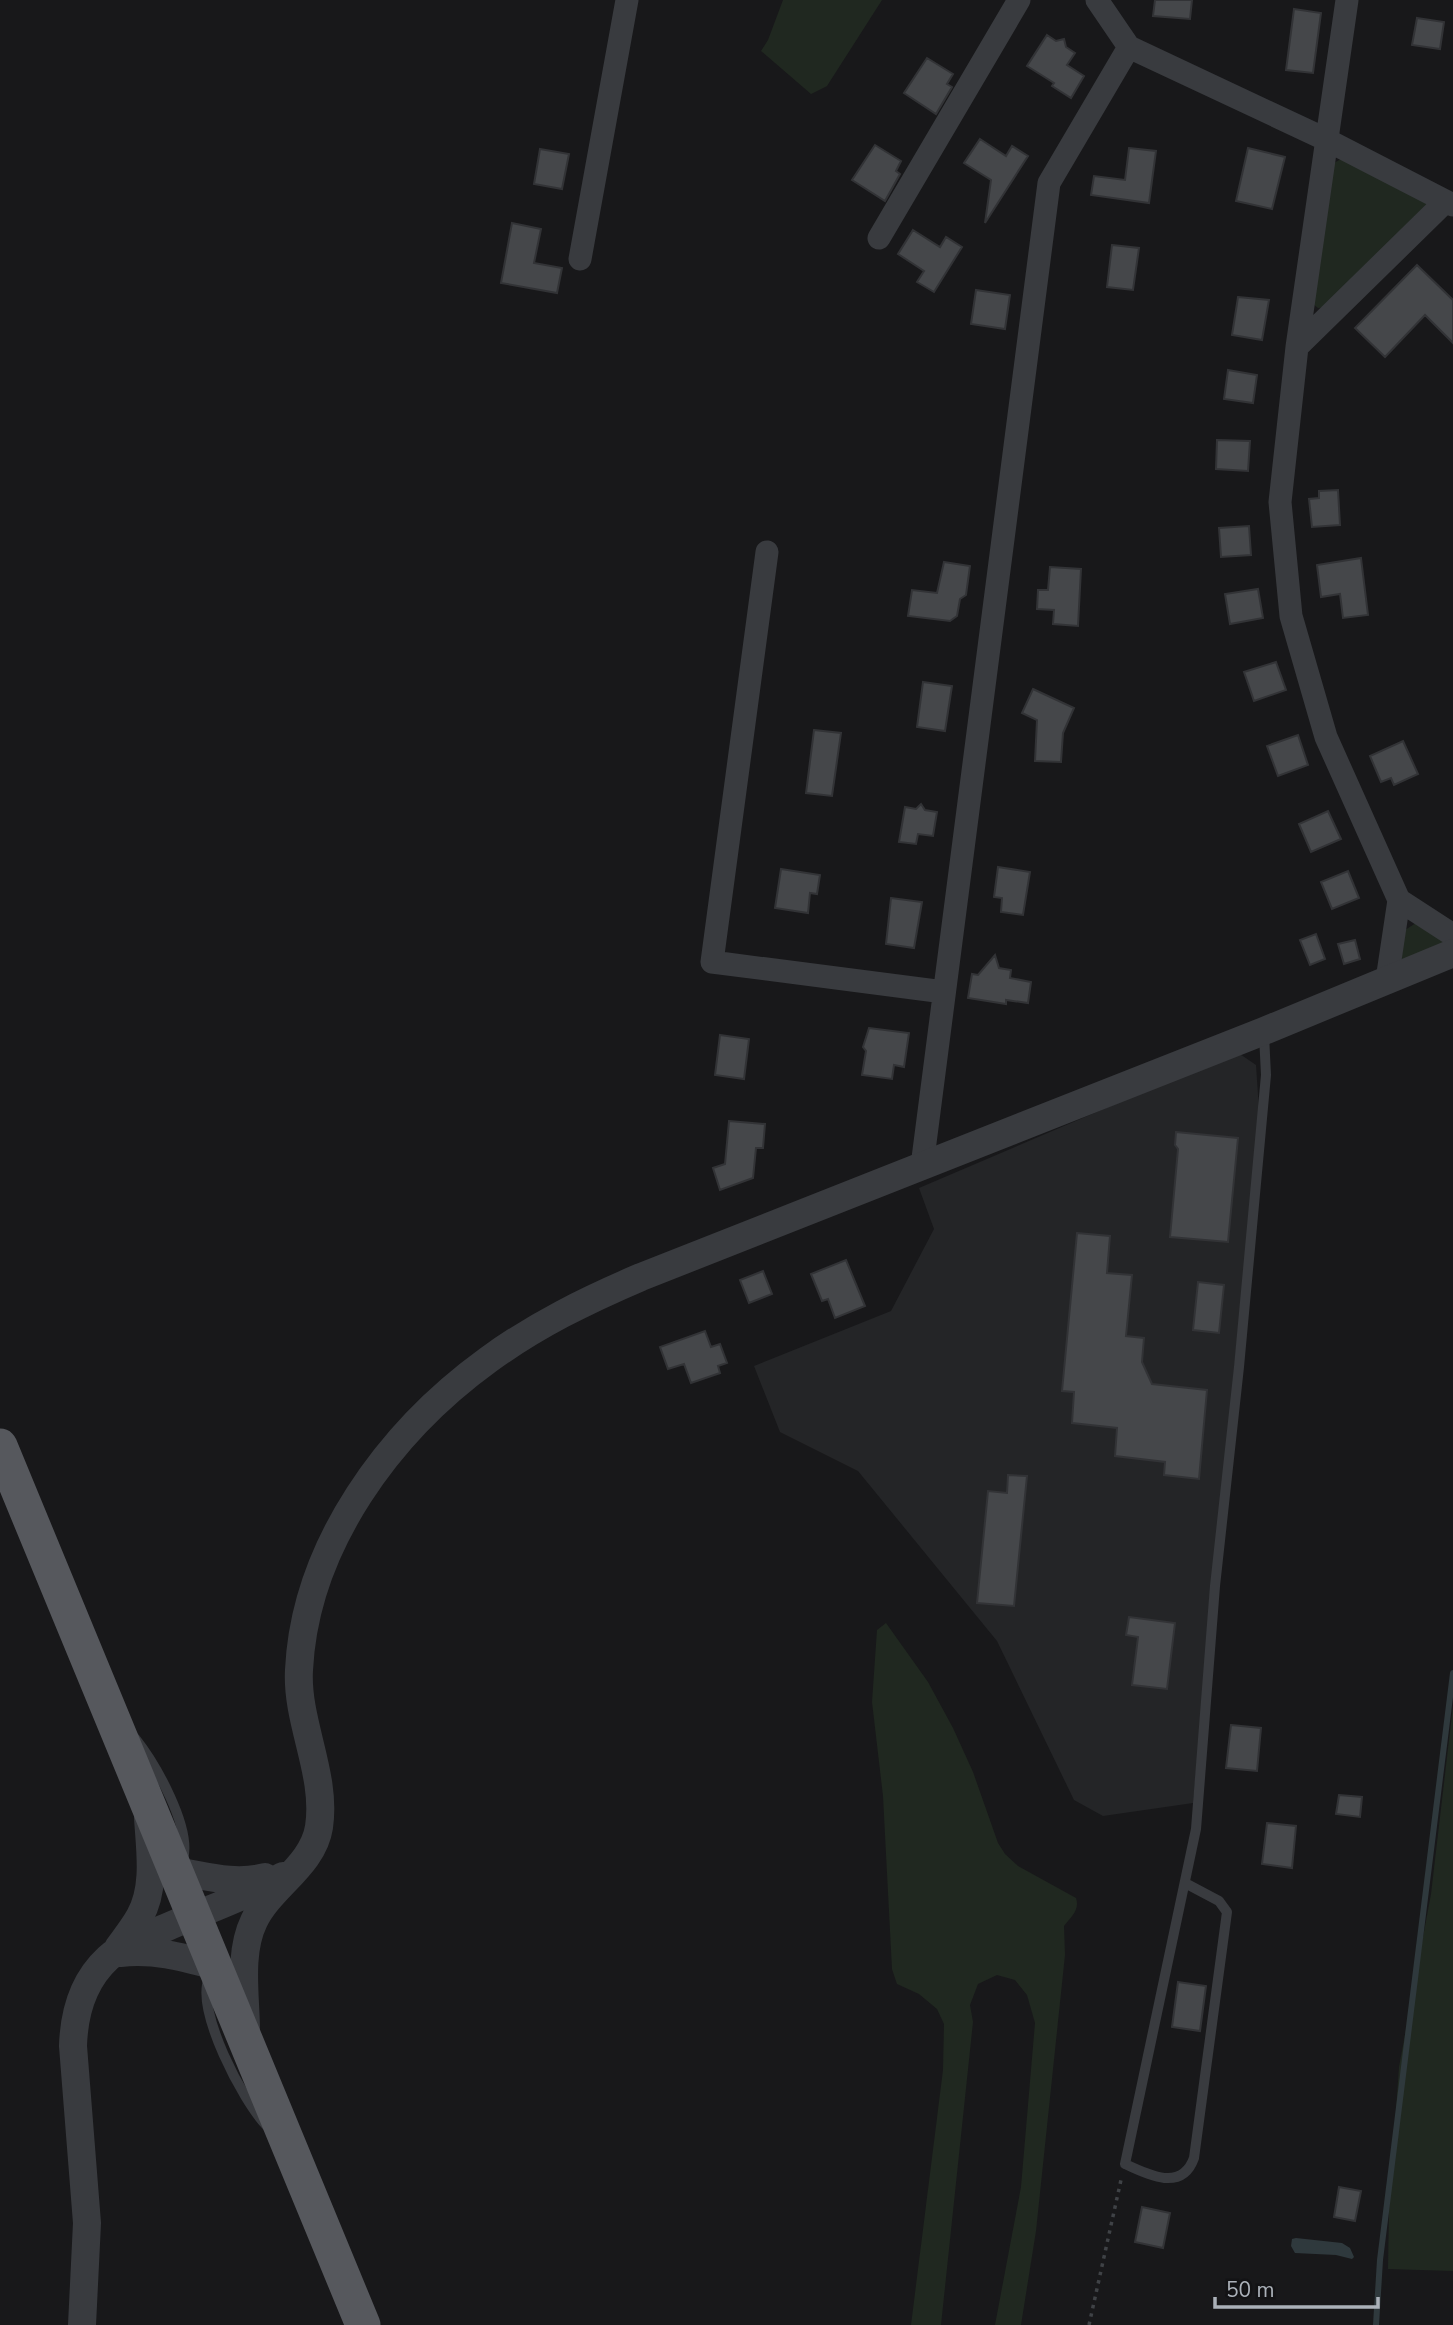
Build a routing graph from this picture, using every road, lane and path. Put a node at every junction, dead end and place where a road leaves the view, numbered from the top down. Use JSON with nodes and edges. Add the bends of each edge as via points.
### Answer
{"nodes":[{"id":1,"x":627,"y":0,"type":"edge"},
{"id":2,"x":1019,"y":0,"type":"edge"},
{"id":3,"x":1097,"y":0,"type":"edge"},
{"id":4,"x":1347,"y":0,"type":"edge"},
{"id":5,"x":1129,"y":47,"type":"junction"},
{"id":6,"x":1325,"y":139,"type":"junction"},
{"id":7,"x":1449,"y":204,"type":"edge"},
{"id":8,"x":879,"y":238,"type":"dead end"},
{"id":9,"x":580,"y":259,"type":"dead end"},
{"id":10,"x":1297,"y":347,"type":"junction"},
{"id":11,"x":767,"y":552,"type":"dead end"},
{"id":12,"x":1399,"y":900,"type":"junction"},
{"id":13,"x":1453,"y":934,"type":"edge"},
{"id":14,"x":1453,"y":953,"type":"edge"},
{"id":15,"x":1387,"y":980,"type":"junction"},
{"id":16,"x":944,"y":992,"type":"junction"},
{"id":17,"x":1264,"y":1031,"type":"junction"},
{"id":18,"x":922,"y":1166,"type":"junction"},
{"id":19,"x":0,"y":1446,"type":"edge"},
{"id":20,"x":106,"y":1701,"type":"junction"},
{"id":21,"x":147,"y":1802,"type":"junction"},
{"id":22,"x":298,"y":1866,"type":"junction"},
{"id":23,"x":176,"y":1871,"type":"junction"},
{"id":24,"x":1185,"y":1883,"type":"junction"},
{"id":25,"x":194,"y":1915,"type":"junction"},
{"id":26,"x":114,"y":1954,"type":"junction"},
{"id":27,"x":215,"y":1966,"type":"junction"},
{"id":28,"x":247,"y":2045,"type":"junction"},
{"id":29,"x":287,"y":2141,"type":"junction"},
{"id":30,"x":1125,"y":2164,"type":"junction"},
{"id":31,"x":82,"y":2325,"type":"edge"},
{"id":32,"x":363,"y":2325,"type":"edge"},
{"id":33,"x":1089,"y":2325,"type":"edge"}],
"edges":[{"from":1,"to":9,"type":"street"},
{"from":2,"to":8,"type":"street"},
{"from":3,"to":5,"type":"street"},
{"from":4,"to":6,"type":"street"},
{"from":5,"to":6,"type":"street"},
{"from":5,"to":16,"type":"street","via":[[1049,183]]},
{"from":6,"to":7,"type":"street"},
{"from":6,"to":10,"type":"street"},
{"from":7,"to":10,"type":"street"},
{"from":10,"to":12,"type":"street","via":[[1280,502],[1291,616],[1325,737]]},
{"from":11,"to":16,"type":"street","via":[[712,962]]},
{"from":12,"to":13,"type":"street"},
{"from":12,"to":15,"type":"street"},
{"from":14,"to":15,"type":"street"},
{"from":15,"to":17,"type":"street"},
{"from":16,"to":18,"type":"street"},
{"from":17,"to":18,"type":"street"},
{"from":17,"to":24,"type":"lane","via":[[1265,1089],[1215,1586],[1196,1829]]},
{"from":18,"to":22,"type":"street","via":[[713,1247],[570,1309],[487,1361],[395,1446],[335,1538],[304,1629],[299,1674],[319,1816],[316,1840]]},
{"from":19,"to":20,"type":"main road"},
{"from":20,"to":21,"type":"main road"},
{"from":20,"to":23,"type":"lane","via":[[158,1768],[184,1835],[184,1856]]},
{"from":21,"to":23,"type":"main road"},
{"from":21,"to":26,"type":"street","via":[[151,1870],[146,1901]]},
{"from":22,"to":23,"type":"street","via":[[241,1881]]},
{"from":22,"to":25,"type":"street"},
{"from":22,"to":28,"type":"street","via":[[261,1910],[250,1933],[245,1966]]},
{"from":23,"to":25,"type":"main road"},
{"from":24,"to":30,"type":"lane"},
{"from":24,"to":30,"type":"lane","via":[[1219,1901],[1227,1912],[1194,2158],[1190,2170],[1172,2178],[1150,2176]]},
{"from":25,"to":26,"type":"street"},
{"from":25,"to":27,"type":"main road"},
{"from":26,"to":27,"type":"street","via":[[161,1952]]},
{"from":26,"to":31,"type":"street","via":[[86,1989],[73,2028],[87,2223]]},
{"from":27,"to":28,"type":"main road"},
{"from":27,"to":29,"type":"lane","via":[[207,1983],[206,2005],[234,2080],[264,2124]]},
{"from":28,"to":29,"type":"main road"},
{"from":29,"to":32,"type":"main road"},
{"from":30,"to":33,"type":"path"}]}
